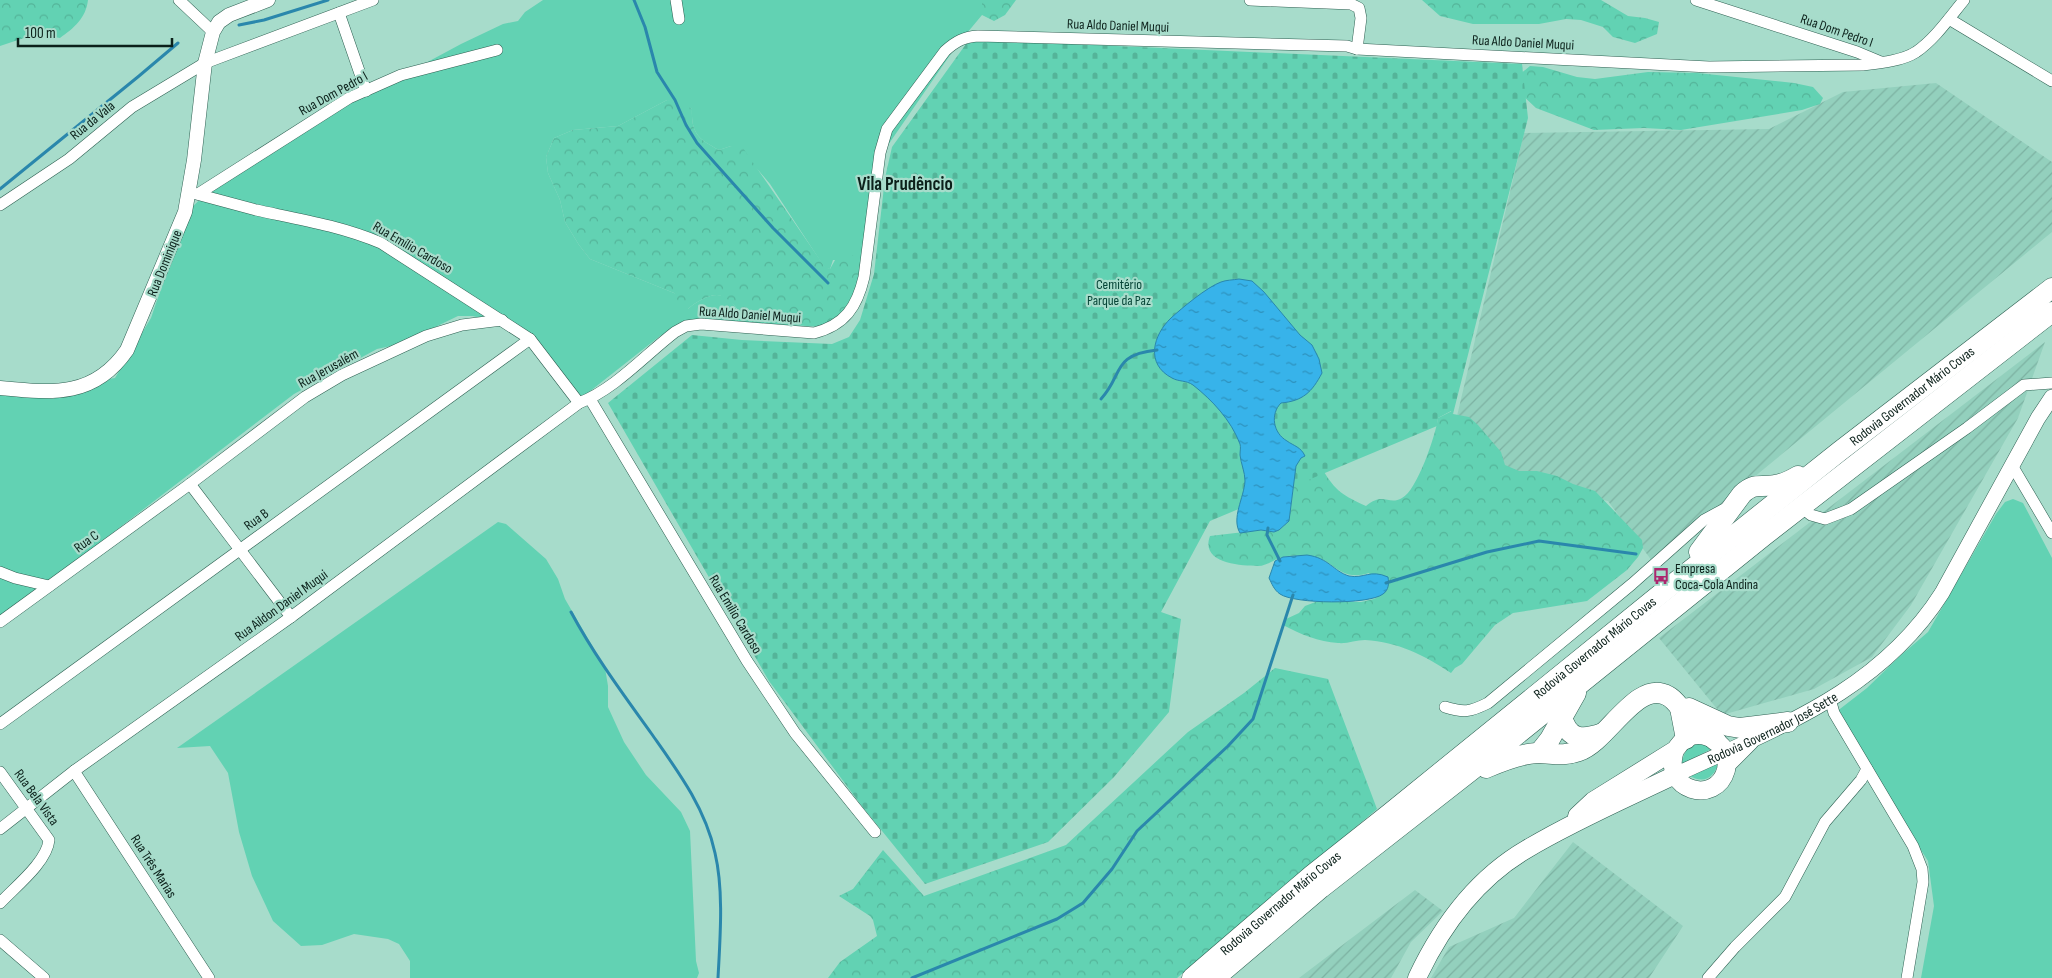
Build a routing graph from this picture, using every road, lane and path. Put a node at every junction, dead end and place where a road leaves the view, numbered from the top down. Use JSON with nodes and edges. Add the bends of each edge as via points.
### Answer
{"nodes":[{"id":1,"x":179,"y":0,"type":"edge"},
{"id":2,"x":268,"y":0,"type":"edge"},
{"id":3,"x":373,"y":0,"type":"edge"},
{"id":4,"x":676,"y":0,"type":"edge"},
{"id":5,"x":1250,"y":0,"type":"edge"},
{"id":6,"x":1696,"y":0,"type":"edge"},
{"id":7,"x":1964,"y":0,"type":"edge"},
{"id":8,"x":339,"y":13,"type":"junction"},
{"id":9,"x":679,"y":19,"type":"dead end"},
{"id":10,"x":1949,"y":19,"type":"junction"},
{"id":11,"x":213,"y":32,"type":"junction"},
{"id":12,"x":1357,"y":49,"type":"junction"},
{"id":13,"x":497,"y":50,"type":"dead end"},
{"id":14,"x":1882,"y":62,"type":"junction"},
{"id":15,"x":205,"y":63,"type":"junction"},
{"id":16,"x":2052,"y":81,"type":"edge"},
{"id":17,"x":366,"y":91,"type":"junction"},
{"id":18,"x":193,"y":193,"type":"junction"},
{"id":19,"x":0,"y":205,"type":"edge"},
{"id":20,"x":2052,"y":288,"type":"edge"},
{"id":21,"x":2052,"y":312,"type":"edge"},
{"id":22,"x":502,"y":320,"type":"junction"},
{"id":23,"x":530,"y":339,"type":"junction"},
{"id":24,"x":2052,"y":384,"type":"edge"},
{"id":25,"x":0,"y":388,"type":"edge"},
{"id":26,"x":2052,"y":397,"type":"edge"},
{"id":27,"x":584,"y":401,"type":"junction"},
{"id":28,"x":2013,"y":467,"type":"junction"},
{"id":29,"x":190,"y":484,"type":"junction"},
{"id":30,"x":1769,"y":494,"type":"junction"},
{"id":31,"x":1801,"y":507,"type":"junction"},
{"id":32,"x":1711,"y":524,"type":"junction"},
{"id":33,"x":2052,"y":533,"type":"edge"},
{"id":34,"x":1765,"y":535,"type":"junction"},
{"id":35,"x":239,"y":550,"type":"junction"},
{"id":36,"x":0,"y":572,"type":"edge"},
{"id":37,"x":49,"y":586,"type":"junction"},
{"id":38,"x":1668,"y":588,"type":"junction"},
{"id":39,"x":291,"y":617,"type":"junction"},
{"id":40,"x":0,"y":622,"type":"edge"},
{"id":41,"x":1604,"y":640,"type":"junction"},
{"id":42,"x":1582,"y":682,"type":"junction"},
{"id":43,"x":1830,"y":699,"type":"junction"},
{"id":44,"x":1677,"y":704,"type":"junction"},
{"id":45,"x":1445,"y":707,"type":"dead end"},
{"id":46,"x":1562,"y":717,"type":"junction"},
{"id":47,"x":1788,"y":722,"type":"junction"},
{"id":48,"x":0,"y":724,"type":"edge"},
{"id":49,"x":1605,"y":733,"type":"junction"},
{"id":50,"x":1509,"y":741,"type":"junction"},
{"id":51,"x":1750,"y":741,"type":"joint"},
{"id":52,"x":1680,"y":744,"type":"junction"},
{"id":53,"x":1723,"y":752,"type":"junction"},
{"id":54,"x":1533,"y":754,"type":"junction"},
{"id":55,"x":1867,"y":769,"type":"junction"},
{"id":56,"x":74,"y":771,"type":"junction"},
{"id":57,"x":0,"y":772,"type":"edge"},
{"id":58,"x":1459,"y":780,"type":"junction"},
{"id":59,"x":1680,"y":781,"type":"junction"},
{"id":60,"x":27,"y":809,"type":"junction"},
{"id":61,"x":0,"y":829,"type":"edge"},
{"id":62,"x":1564,"y":830,"type":"junction"},
{"id":63,"x":875,"y":832,"type":"dead end"},
{"id":64,"x":0,"y":903,"type":"edge"},
{"id":65,"x":0,"y":940,"type":"edge"},
{"id":66,"x":44,"y":978,"type":"edge"},
{"id":67,"x":209,"y":978,"type":"edge"},
{"id":68,"x":1192,"y":978,"type":"edge"},
{"id":69,"x":1215,"y":978,"type":"edge"},
{"id":70,"x":1417,"y":978,"type":"edge"},
{"id":71,"x":1708,"y":978,"type":"edge"},
{"id":72,"x":1907,"y":978,"type":"edge"}],
"edges":[{"from":1,"to":11,"type":"street"},
{"from":2,"to":11,"type":"street","via":[[229,15]]},
{"from":3,"to":8,"type":"street","name":"Rua da Vala"},
{"from":4,"to":9,"type":"street"},
{"from":5,"to":12,"type":"street","via":[[1351,4],[1359,8],[1361,18]]},
{"from":6,"to":14,"type":"street","name":"Rua Dom Pedro I"},
{"from":7,"to":10,"type":"street","name":"Rua Aldo Daniel Muqui"},
{"from":8,"to":15,"type":"street","name":"Rua da Vala"},
{"from":8,"to":17,"type":"street"},
{"from":10,"to":14,"type":"street","name":"Rua Aldo Daniel Muqui","via":[[1915,52]]},
{"from":10,"to":16,"type":"street"},
{"from":11,"to":15,"type":"street","name":"Rua Dominique"},
{"from":12,"to":14,"type":"street","name":"Rua Aldo Daniel Muqui","via":[[1709,67]]},
{"from":12,"to":27,"type":"street","name":"Rua Aldo Daniel Muqui","via":[[966,37],[935,62],[887,129],[880,153],[861,293],[843,320],[829,329],[814,332],[701,324],[686,326]]},
{"from":13,"to":17,"type":"street","name":"Rua Dom Pedro I","via":[[401,75]]},
{"from":15,"to":18,"type":"street","name":"Rua Dominique"},
{"from":15,"to":19,"type":"street","name":"Rua da Vala","via":[[132,107],[69,158]]},
{"from":17,"to":18,"type":"street","name":"Rua Dom Pedro I","via":[[349,98]]},
{"from":18,"to":22,"type":"street","name":"Rua Emílio Cardoso","via":[[361,234],[402,255]]},
{"from":18,"to":25,"type":"street","name":"Rua Dominique","via":[[128,350],[120,360],[98,380],[75,389],[42,392]]},
{"from":20,"to":30,"type":"highway","name":"Rodovia Governador Mário Covas","via":[[1840,451]]},
{"from":21,"to":31,"type":"highway","name":"Rodovia Governador Mário Covas"},
{"from":22,"to":23,"type":"street","name":"Rua Emílio Cardoso"},
{"from":22,"to":29,"type":"street","name":"Rua Jerusalém","via":[[462,325],[434,333],[342,375],[305,397]]},
{"from":23,"to":27,"type":"street","name":"Rua Emílio Cardoso"},
{"from":23,"to":35,"type":"street","name":"Rua B"},
{"from":24,"to":31,"type":"street","via":[[2024,385],[1851,509],[1825,519]]},
{"from":26,"to":28,"type":"main road","name":"Rodovia Governador José Sette"},
{"from":27,"to":39,"type":"street","name":"Rua Aildon Daniel Muqui"},
{"from":27,"to":63,"type":"street","name":"Rua Emílio Cardoso","via":[[795,733]]},
{"from":28,"to":33,"type":"street"},
{"from":28,"to":43,"type":"main road","name":"Rodovia Governador José Sette","via":[[1926,617],[1873,671]]},
{"from":29,"to":35,"type":"street"},
{"from":29,"to":37,"type":"street","name":"Rua C"},
{"from":30,"to":32,"type":"highway","via":[[1755,485],[1749,488]]},
{"from":30,"to":34,"type":"highway","via":[[1775,513]]},
{"from":30,"to":38,"type":"highway","name":"Rodovia Governador Mário Covas"},
{"from":31,"to":34,"type":"highway","name":"Rodovia Governador Mário Covas"},
{"from":32,"to":38,"type":"highway","via":[[1691,563]]},
{"from":32,"to":45,"type":"street","via":[[1632,584],[1488,703],[1461,712]]},
{"from":34,"to":42,"type":"highway","name":"Rodovia Governador Mário Covas"},
{"from":35,"to":39,"type":"street"},
{"from":35,"to":48,"type":"street","name":"Rua B"},
{"from":36,"to":37,"type":"street"},
{"from":37,"to":40,"type":"street","name":"Rua C"},
{"from":38,"to":41,"type":"highway","name":"Rodovia Governador Mário Covas"},
{"from":39,"to":56,"type":"street","name":"Rua Aildon Daniel Muqui"},
{"from":41,"to":50,"type":"highway","via":[[1596,654],[1510,726],[1507,733]]},
{"from":41,"to":68,"type":"highway","name":"Rodovia Governador Mário Covas","via":[[1312,875]]},
{"from":42,"to":46,"type":"highway"},
{"from":42,"to":50,"type":"highway","name":"Rodovia Governador Mário Covas"},
{"from":43,"to":47,"type":"main road","name":"Rodovia Governador José Sette"},
{"from":43,"to":55,"type":"street","via":[[1834,713]]},
{"from":44,"to":47,"type":"highway","via":[[1740,728]]},
{"from":44,"to":49,"type":"highway","via":[[1666,695],[1644,696],[1628,706]]},
{"from":44,"to":52,"type":"highway"},
{"from":44,"to":53,"type":"highway"},
{"from":46,"to":49,"type":"highway","via":[[1569,731],[1579,737]]},
{"from":46,"to":54,"type":"highway","via":[[1550,739]]},
{"from":47,"to":51,"type":"main road","name":"Rodovia Governador José Sette"},
{"from":49,"to":54,"type":"highway","via":[[1580,751],[1556,756]]},
{"from":50,"to":54,"type":"highway"},
{"from":50,"to":58,"type":"highway","name":"Rodovia Governador Mário Covas"},
{"from":51,"to":53,"type":"main road"},
{"from":52,"to":53,"type":"main road","via":[[1701,736]]},
{"from":52,"to":59,"type":"main road","via":[[1672,758]]},
{"from":52,"to":62,"type":"main road","via":[[1594,801]]},
{"from":53,"to":59,"type":"main road","name":"Rodovia Governador José Sette"},
{"from":53,"to":59,"type":"main road","via":[[1724,776],[1717,784],[1707,790],[1696,790]]},
{"from":54,"to":58,"type":"highway","via":[[1505,760]]},
{"from":55,"to":71,"type":"street","via":[[1825,822],[1785,897]]},
{"from":55,"to":72,"type":"street","via":[[1913,846],[1922,869],[1923,882]]},
{"from":56,"to":60,"type":"street","name":"Rua Aildon Daniel Muqui"},
{"from":56,"to":67,"type":"street","name":"Rua Três Marias"},
{"from":57,"to":60,"type":"street","name":"Rua Bela Vista"},
{"from":58,"to":69,"type":"highway","name":"Rodovia Governador Mário Covas","via":[[1321,888]]},
{"from":59,"to":62,"type":"main road","via":[[1626,798]]},
{"from":60,"to":61,"type":"street","name":"Rua Aildon Daniel Muqui"},
{"from":60,"to":64,"type":"street","name":"Rua Bela Vista","via":[[49,840],[48,846],[44,856]]},
{"from":62,"to":70,"type":"main road","via":[[1526,849],[1479,887],[1438,937]]},
{"from":65,"to":66,"type":"street"}]}
